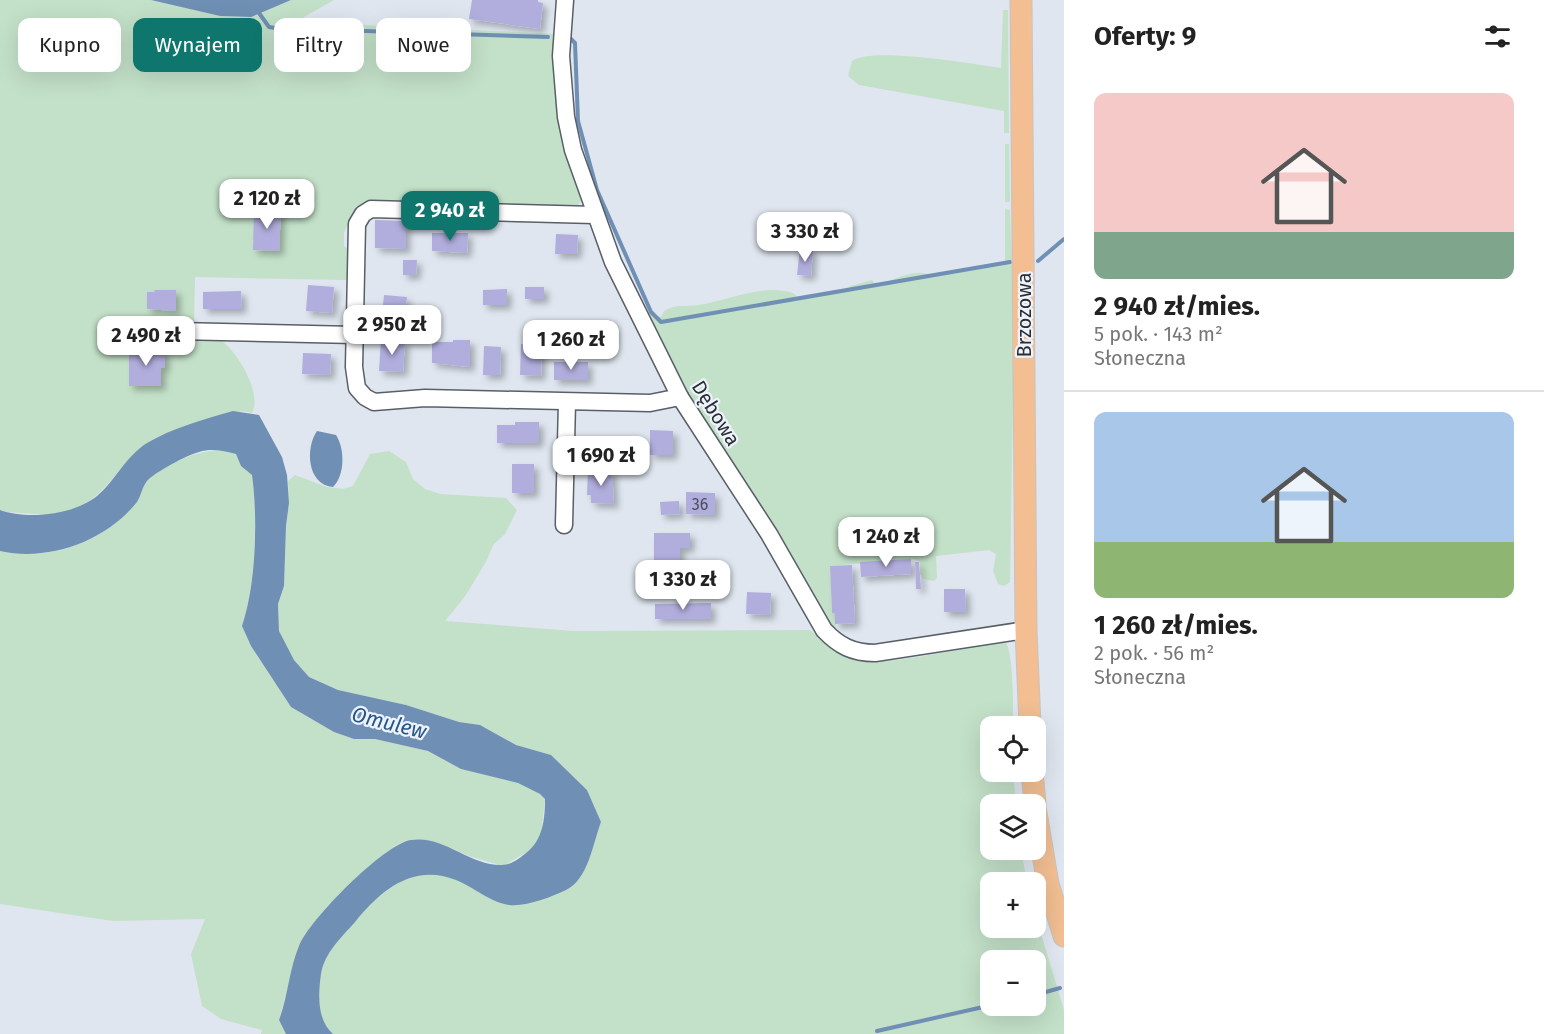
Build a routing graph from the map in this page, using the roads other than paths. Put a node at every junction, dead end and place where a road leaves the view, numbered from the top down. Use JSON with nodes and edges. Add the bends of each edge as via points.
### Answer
{"nodes":[{"id":1,"x":565,"y":0,"type":"edge"},
{"id":2,"x":1022,"y":0,"type":"edge"},
{"id":3,"x":595,"y":215,"type":"junction"},
{"id":4,"x":132,"y":330,"type":"dead end"},
{"id":5,"x":355,"y":335,"type":"junction"},
{"id":6,"x":680,"y":397,"type":"junction"},
{"id":7,"x":567,"y":402,"type":"junction"},
{"id":8,"x":564,"y":525,"type":"dead end"},
{"id":9,"x":1026,"y":630,"type":"junction"},
{"id":10,"x":1030,"y":716,"type":"edge"},
{"id":11,"x":1044,"y":860,"type":"edge"},
{"id":12,"x":1064,"y":936,"type":"edge"}],
"edges":[{"from":1,"to":3,"type":"street","name":"Dębowa","via":[[561,56],[566,117]]},
{"from":2,"to":9,"type":"main road","name":"Brzozowa"},
{"from":3,"to":5,"type":"street","via":[[371,209],[357,224]]},
{"from":3,"to":6,"type":"street","name":"Dębowa","via":[[631,303]]},
{"from":4,"to":5,"type":"street"},
{"from":5,"to":7,"type":"street","via":[[357,388],[375,402],[425,398]]},
{"from":6,"to":7,"type":"street","via":[[650,403]]},
{"from":6,"to":9,"type":"street","name":"Dębowa","via":[[769,534],[824,630],[836,643],[860,653],[887,653]]},
{"from":7,"to":8,"type":"street"},
{"from":9,"to":10,"type":"main road","name":"Brzozowa"},
{"from":11,"to":12,"type":"main road"}]}
